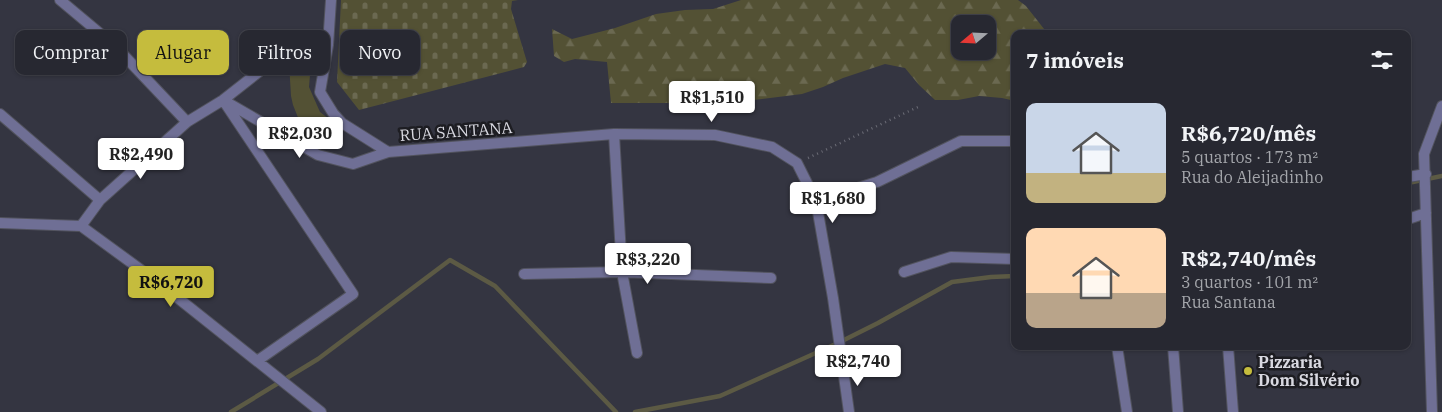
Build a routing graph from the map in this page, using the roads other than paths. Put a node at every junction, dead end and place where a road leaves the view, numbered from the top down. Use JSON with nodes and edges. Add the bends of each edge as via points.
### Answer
{"nodes":[{"id":1,"x":60,"y":0,"type":"edge"},
{"id":2,"x":331,"y":0,"type":"edge"},
{"id":3,"x":329,"y":30,"type":"edge"},
{"id":4,"x":255,"y":75,"type":"edge"},
{"id":5,"x":323,"y":75,"type":"edge"},
{"id":6,"x":223,"y":100,"type":"junction"},
{"id":7,"x":1442,"y":106,"type":"edge"},
{"id":8,"x":0,"y":114,"type":"edge"},
{"id":9,"x":187,"y":122,"type":"junction"},
{"id":10,"x":614,"y":134,"type":"junction"},
{"id":11,"x":1011,"y":142,"type":"edge"},
{"id":12,"x":388,"y":152,"type":"junction"},
{"id":13,"x":1426,"y":174,"type":"junction"},
{"id":14,"x":1411,"y":176,"type":"edge"},
{"id":15,"x":100,"y":200,"type":"junction"},
{"id":16,"x":816,"y":201,"type":"junction"},
{"id":17,"x":1426,"y":213,"type":"junction"},
{"id":18,"x":1411,"y":218,"type":"edge"},
{"id":19,"x":0,"y":223,"type":"edge"},
{"id":20,"x":81,"y":226,"type":"junction"},
{"id":21,"x":1011,"y":260,"type":"edge"},
{"id":22,"x":622,"y":272,"type":"junction"},
{"id":23,"x":904,"y":272,"type":"dead end"},
{"id":24,"x":524,"y":274,"type":"dead end"},
{"id":25,"x":772,"y":278,"type":"dead end"},
{"id":26,"x":1117,"y":350,"type":"edge"},
{"id":27,"x":1173,"y":350,"type":"edge"},
{"id":28,"x":1228,"y":350,"type":"edge"},
{"id":29,"x":638,"y":353,"type":"dead end"},
{"id":30,"x":257,"y":360,"type":"junction"},
{"id":31,"x":321,"y":412,"type":"edge"},
{"id":32,"x":849,"y":412,"type":"edge"},
{"id":33,"x":1127,"y":412,"type":"edge"},
{"id":34,"x":1178,"y":412,"type":"edge"},
{"id":35,"x":1233,"y":412,"type":"edge"},
{"id":36,"x":1432,"y":412,"type":"edge"}],
"edges":[{"from":1,"to":9,"type":"street","via":[[115,46]]},
{"from":2,"to":3,"type":"street"},
{"from":4,"to":6,"type":"street"},
{"from":5,"to":12,"type":"street","via":[[320,92],[333,114]]},
{"from":6,"to":9,"type":"street"},
{"from":6,"to":12,"type":"street","name":"RUA SANTANA","via":[[318,156],[354,164]]},
{"from":6,"to":30,"type":"street","via":[[353,294]]},
{"from":7,"to":13,"type":"street","via":[[1424,154]]},
{"from":8,"to":15,"type":"street"},
{"from":9,"to":15,"type":"street"},
{"from":10,"to":12,"type":"street","name":"RUA SANTANA"},
{"from":10,"to":16,"type":"street","name":"RUA SANTANA","via":[[715,135],[772,147],[797,162]]},
{"from":10,"to":22,"type":"street"},
{"from":11,"to":16,"type":"street","via":[[961,141],[877,182]]},
{"from":13,"to":14,"type":"street"},
{"from":13,"to":17,"type":"street"},
{"from":15,"to":20,"type":"street"},
{"from":16,"to":32,"type":"street"},
{"from":17,"to":18,"type":"street"},
{"from":17,"to":36,"type":"street"},
{"from":19,"to":20,"type":"street"},
{"from":20,"to":30,"type":"street"},
{"from":21,"to":23,"type":"street","via":[[951,257]]},
{"from":22,"to":24,"type":"street"},
{"from":22,"to":25,"type":"street"},
{"from":22,"to":29,"type":"street"},
{"from":26,"to":33,"type":"street"},
{"from":27,"to":34,"type":"street"},
{"from":28,"to":35,"type":"street"},
{"from":30,"to":31,"type":"street"}]}
